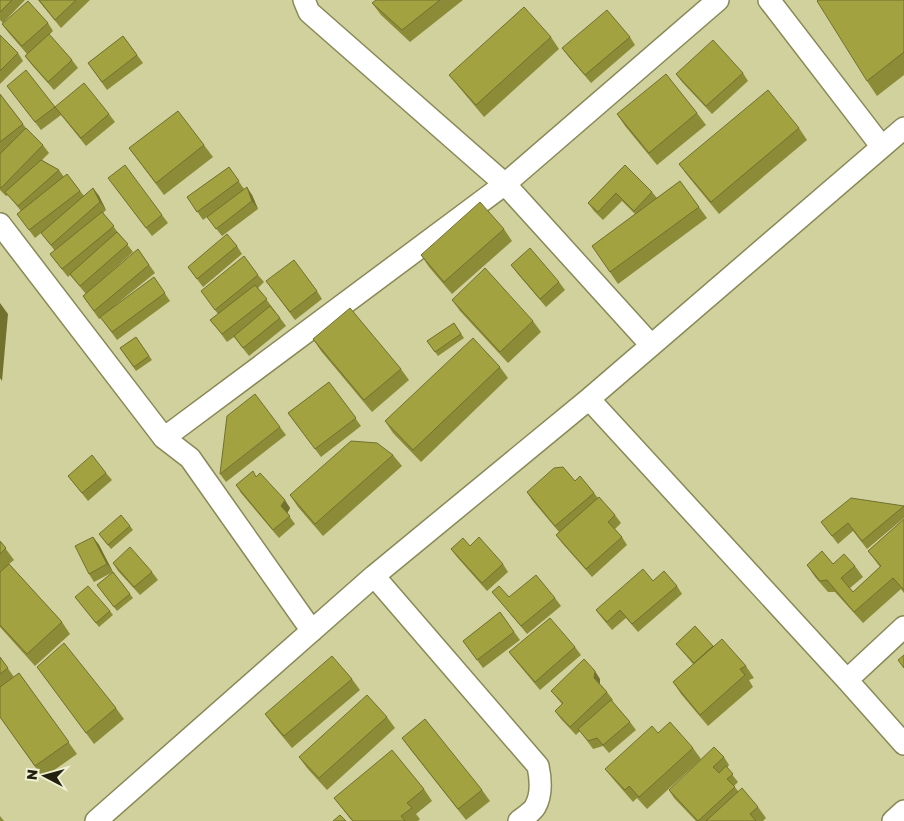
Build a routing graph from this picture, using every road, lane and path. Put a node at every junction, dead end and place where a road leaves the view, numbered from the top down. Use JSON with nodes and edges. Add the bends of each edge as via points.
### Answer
{"nodes":[{"id":1,"x":304,"y":0,"type":"edge"},
{"id":2,"x":718,"y":0,"type":"edge"},
{"id":3,"x":769,"y":0,"type":"edge"},
{"id":4,"x":904,"y":128,"type":"edge"},
{"id":5,"x":882,"y":147,"type":"junction"},
{"id":6,"x":505,"y":184,"type":"junction"},
{"id":7,"x":0,"y":224,"type":"edge"},
{"id":8,"x":651,"y":345,"type":"junction"},
{"id":9,"x":589,"y":398,"type":"junction"},
{"id":10,"x":164,"y":438,"type":"junction"},
{"id":11,"x":374,"y":576,"type":"junction"},
{"id":12,"x":904,"y":627,"type":"edge"},
{"id":13,"x":312,"y":631,"type":"junction"},
{"id":14,"x":847,"y":680,"type":"junction"},
{"id":15,"x":904,"y":744,"type":"edge"},
{"id":16,"x":904,"y":811,"type":"edge"},
{"id":17,"x":96,"y":821,"type":"edge"},
{"id":18,"x":519,"y":821,"type":"edge"},
{"id":19,"x":893,"y":821,"type":"edge"}],
"edges":[{"from":1,"to":6,"type":"street","via":[[309,12]]},
{"from":2,"to":6,"type":"street"},
{"from":3,"to":5,"type":"street"},
{"from":4,"to":5,"type":"street"},
{"from":5,"to":8,"type":"street"},
{"from":6,"to":8,"type":"street"},
{"from":6,"to":10,"type":"street"},
{"from":7,"to":10,"type":"street"},
{"from":8,"to":9,"type":"street"},
{"from":9,"to":11,"type":"street"},
{"from":9,"to":14,"type":"street"},
{"from":10,"to":13,"type":"street","via":[[190,458]]},
{"from":11,"to":13,"type":"street"},
{"from":11,"to":18,"type":"street","via":[[538,766],[540,795],[534,808]]},
{"from":12,"to":14,"type":"street"},
{"from":13,"to":17,"type":"street"},
{"from":14,"to":15,"type":"street"},
{"from":16,"to":19,"type":"street"}]}
